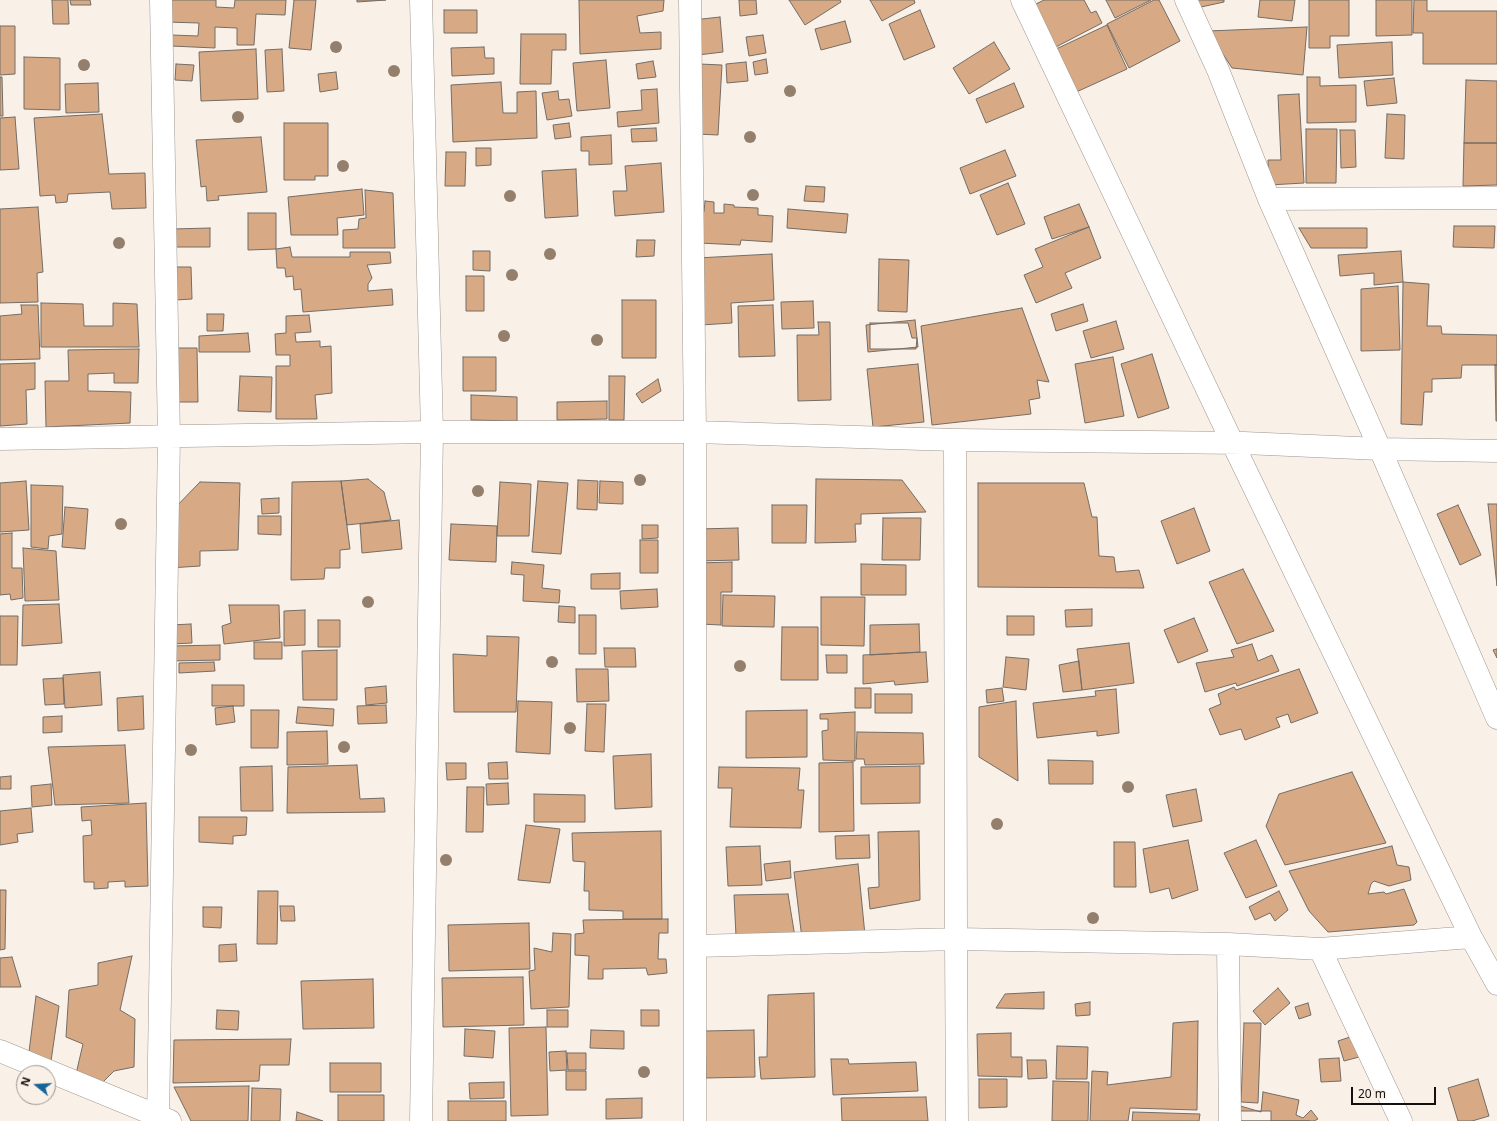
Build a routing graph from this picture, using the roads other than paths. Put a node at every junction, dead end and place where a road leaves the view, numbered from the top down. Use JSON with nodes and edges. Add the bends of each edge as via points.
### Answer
{"nodes":[{"id":1,"x":160,"y":0,"type":"edge"},
{"id":2,"x":421,"y":0,"type":"edge"},
{"id":3,"x":690,"y":0,"type":"edge"},
{"id":4,"x":1022,"y":0,"type":"edge"},
{"id":5,"x":1186,"y":0,"type":"edge"},
{"id":6,"x":1497,"y":198,"type":"edge"},
{"id":7,"x":1269,"y":199,"type":"junction"},
{"id":8,"x":432,"y":432,"type":"junction"},
{"id":9,"x":695,"y":432,"type":"junction"},
{"id":10,"x":169,"y":437,"type":"junction"},
{"id":11,"x":0,"y":439,"type":"edge"},
{"id":12,"x":955,"y":440,"type":"junction"},
{"id":13,"x":1233,"y":444,"type":"junction"},
{"id":14,"x":1380,"y":449,"type":"junction"},
{"id":15,"x":1497,"y":451,"type":"edge"},
{"id":16,"x":1497,"y":718,"type":"edge"},
{"id":17,"x":1471,"y":937,"type":"junction"},
{"id":18,"x":956,"y":939,"type":"junction"},
{"id":19,"x":1228,"y":944,"type":"junction"},
{"id":20,"x":696,"y":946,"type":"junction"},
{"id":21,"x":1320,"y":949,"type":"junction"},
{"id":22,"x":1497,"y":984,"type":"edge"},
{"id":23,"x":0,"y":1051,"type":"edge"},
{"id":24,"x":162,"y":1119,"type":"edge"},
{"id":25,"x":421,"y":1121,"type":"edge"},
{"id":26,"x":695,"y":1121,"type":"edge"},
{"id":27,"x":957,"y":1121,"type":"edge"},
{"id":28,"x":1230,"y":1121,"type":"edge"},
{"id":29,"x":1401,"y":1121,"type":"edge"}],
"edges":[{"from":1,"to":10,"type":"street"},
{"from":2,"to":8,"type":"street"},
{"from":3,"to":9,"type":"street"},
{"from":4,"to":13,"type":"street"},
{"from":5,"to":7,"type":"street","via":[[1218,70]]},
{"from":6,"to":7,"type":"street"},
{"from":7,"to":14,"type":"street"},
{"from":8,"to":9,"type":"street"},
{"from":8,"to":10,"type":"street"},
{"from":8,"to":25,"type":"street"},
{"from":9,"to":12,"type":"street"},
{"from":9,"to":20,"type":"street"},
{"from":10,"to":11,"type":"street"},
{"from":10,"to":24,"type":"street"},
{"from":12,"to":13,"type":"street"},
{"from":12,"to":18,"type":"street"},
{"from":13,"to":14,"type":"street"},
{"from":13,"to":17,"type":"street"},
{"from":14,"to":15,"type":"street"},
{"from":14,"to":16,"type":"street"},
{"from":17,"to":21,"type":"street"},
{"from":17,"to":22,"type":"street"},
{"from":18,"to":19,"type":"street"},
{"from":18,"to":20,"type":"street"},
{"from":18,"to":27,"type":"street"},
{"from":19,"to":21,"type":"street"},
{"from":19,"to":28,"type":"street"},
{"from":20,"to":26,"type":"street"},
{"from":21,"to":29,"type":"street"},
{"from":23,"to":24,"type":"street"}]}
